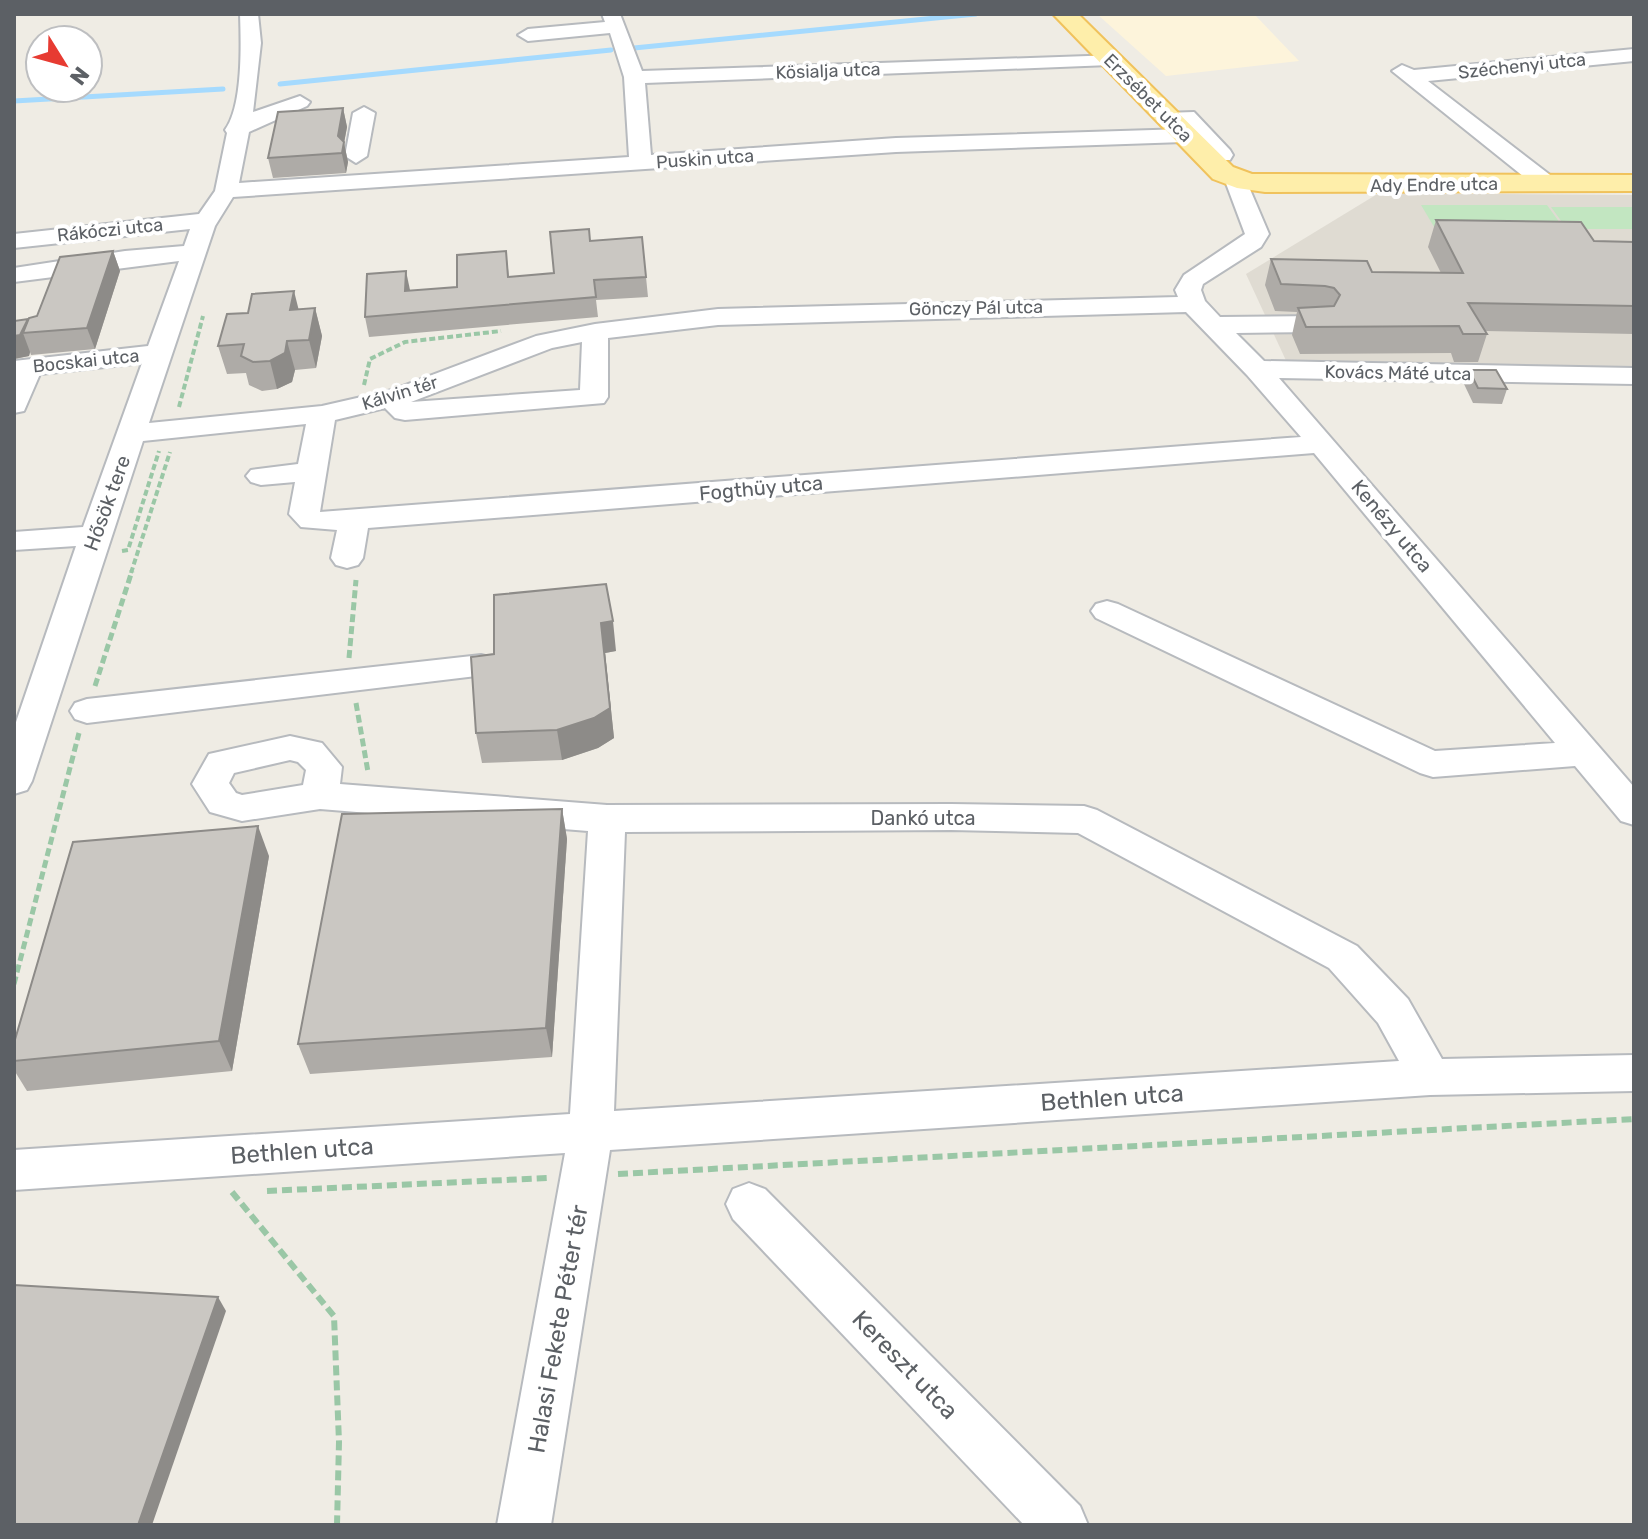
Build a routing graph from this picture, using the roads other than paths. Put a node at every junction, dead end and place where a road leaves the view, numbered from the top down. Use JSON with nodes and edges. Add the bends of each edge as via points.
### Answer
{"nodes":[{"id":1,"x":249,"y":14,"type":"edge"},
{"id":2,"x":1065,"y":14,"type":"edge"},
{"id":3,"x":613,"y":20,"type":"edge"},
{"id":4,"x":527,"y":33,"type":"dead end"},
{"id":5,"x":1634,"y":55,"type":"edge"},
{"id":6,"x":1110,"y":59,"type":"junction"},
{"id":7,"x":634,"y":77,"type":"junction"},
{"id":8,"x":247,"y":90,"type":"junction"},
{"id":9,"x":364,"y":113,"type":"dead end"},
{"id":10,"x":1177,"y":126,"type":"junction"},
{"id":11,"x":236,"y":130,"type":"junction"},
{"id":12,"x":356,"y":156,"type":"dead end"},
{"id":13,"x":641,"y":164,"type":"junction"},
{"id":14,"x":1235,"y":178,"type":"junction"},
{"id":15,"x":1546,"y":183,"type":"junction"},
{"id":16,"x":1634,"y":183,"type":"edge"},
{"id":17,"x":226,"y":191,"type":"junction"},
{"id":18,"x":205,"y":223,"type":"junction"},
{"id":19,"x":14,"y":241,"type":"edge"},
{"id":20,"x":194,"y":252,"type":"junction"},
{"id":21,"x":55,"y":269,"type":"junction"},
{"id":22,"x":14,"y":275,"type":"edge"},
{"id":23,"x":46,"y":293,"type":"edge"},
{"id":24,"x":1202,"y":314,"type":"junction"},
{"id":25,"x":1318,"y":324,"type":"edge"},
{"id":26,"x":595,"y":332,"type":"junction"},
{"id":27,"x":159,"y":353,"type":"junction"},
{"id":28,"x":1496,"y":362,"type":"dead end"},
{"id":29,"x":1253,"y":366,"type":"junction"},
{"id":30,"x":21,"y":368,"type":"edge"},
{"id":31,"x":462,"y":373,"type":"junction"},
{"id":32,"x":1634,"y":376,"type":"edge"},
{"id":33,"x":14,"y":405,"type":"edge"},
{"id":34,"x":397,"y":405,"type":"dead end"},
{"id":35,"x":469,"y":407,"type":"junction"},
{"id":36,"x":322,"y":414,"type":"junction"},
{"id":37,"x":133,"y":433,"type":"junction"},
{"id":38,"x":1322,"y":444,"type":"junction"},
{"id":39,"x":312,"y":472,"type":"junction"},
{"id":40,"x":261,"y":476,"type":"dead end"},
{"id":41,"x":358,"y":520,"type":"junction"},
{"id":42,"x":95,"y":536,"type":"junction"},
{"id":43,"x":14,"y":541,"type":"edge"},
{"id":44,"x":347,"y":558,"type":"dead end"},
{"id":45,"x":1107,"y":611,"type":"dead end"},
{"id":46,"x":481,"y":666,"type":"edge"},
{"id":47,"x":87,"y":711,"type":"road end"},
{"id":48,"x":1585,"y":753,"type":"junction"},
{"id":49,"x":14,"y":781,"type":"edge"},
{"id":50,"x":320,"y":796,"type":"dead end"},
{"id":51,"x":1634,"y":812,"type":"edge"},
{"id":52,"x":607,"y":819,"type":"junction"},
{"id":53,"x":1634,"y":1073,"type":"edge"},
{"id":54,"x":1430,"y":1077,"type":"junction"},
{"id":55,"x":588,"y":1154,"type":"junction"},
{"id":56,"x":14,"y":1170,"type":"edge"},
{"id":57,"x":749,"y":1204,"type":"dead end"},
{"id":58,"x":524,"y":1525,"type":"edge"},
{"id":59,"x":1061,"y":1525,"type":"edge"}],
"edges":[{"from":1,"to":8,"type":"street"},
{"from":2,"to":6,"type":"main road","name":"Erzsébet utca"},
{"from":3,"to":4,"type":"street"},
{"from":3,"to":7,"type":"street"},
{"from":5,"to":15,"type":"street","name":"Széchenyi utca","via":[[1405,74]]},
{"from":6,"to":7,"type":"street","name":"Kösialja utca"},
{"from":6,"to":10,"type":"main road","name":"Erzsébet utca"},
{"from":7,"to":13,"type":"street"},
{"from":8,"to":11,"type":"street"},
{"from":8,"to":11,"type":"street","via":[[300,102]]},
{"from":9,"to":12,"type":"street"},
{"from":10,"to":13,"type":"street","name":"Puskin utca"},
{"from":10,"to":14,"type":"main road","name":"Erzsébet utca"},
{"from":11,"to":17,"type":"street"},
{"from":13,"to":17,"type":"street","name":"Puskin utca"},
{"from":14,"to":15,"type":"main road","name":"Ady Endre utca","via":[[1265,184]]},
{"from":14,"to":24,"type":"street","via":[[1257,234],[1193,280],[1188,290]]},
{"from":15,"to":16,"type":"main road","name":"Ady Endre utca"},
{"from":17,"to":18,"type":"street","name":"Hősök tere"},
{"from":18,"to":19,"type":"street","name":"Rákóczi utca"},
{"from":18,"to":20,"type":"street","name":"Hősök tere"},
{"from":20,"to":21,"type":"street"},
{"from":20,"to":27,"type":"street","name":"Hősök tere"},
{"from":21,"to":22,"type":"street"},
{"from":21,"to":23,"type":"street"},
{"from":24,"to":25,"type":"street","name":"Gönczy Pál utca"},
{"from":24,"to":26,"type":"street","name":"Gönczy Pál utca","via":[[718,317]]},
{"from":24,"to":29,"type":"street","name":"Kenézy utca"},
{"from":26,"to":31,"type":"street","name":"Kálvin tér","via":[[545,342]]},
{"from":26,"to":35,"type":"street","via":[[594,397]]},
{"from":27,"to":30,"type":"street","name":"Bocskai utca"},
{"from":27,"to":37,"type":"street","name":"Hősök tere"},
{"from":28,"to":29,"type":"street"},
{"from":29,"to":32,"type":"street","name":"Kovács Máté utca","via":[[1368,374]]},
{"from":29,"to":38,"type":"street","name":"Kenézy utca"},
{"from":30,"to":33,"type":"street"},
{"from":31,"to":35,"type":"street"},
{"from":31,"to":36,"type":"street","name":"Kálvin tér","via":[[400,397]]},
{"from":34,"to":35,"type":"street","via":[[405,412]]},
{"from":36,"to":37,"type":"street","name":"Kálvin tér","via":[[189,421]]},
{"from":36,"to":39,"type":"street","name":"Fogthüy utca"},
{"from":37,"to":42,"type":"street","name":"Hősök tere"},
{"from":38,"to":41,"type":"street","name":"Fogthüy utca"},
{"from":38,"to":48,"type":"street","name":"Kenézy utca"},
{"from":39,"to":40,"type":"street"},
{"from":39,"to":41,"type":"street","name":"Fogthüy utca","via":[[304,514],[312,521]]},
{"from":41,"to":44,"type":"street"},
{"from":42,"to":43,"type":"street"},
{"from":42,"to":49,"type":"street","name":"Hősök tere"},
{"from":45,"to":48,"type":"street","via":[[1433,764]]},
{"from":46,"to":47,"type":"street"},
{"from":48,"to":51,"type":"street","name":"Kenézy utca"},
{"from":50,"to":52,"type":"street","name":"Dankó utca"},
{"from":52,"to":54,"type":"street","name":"Dankó utca","via":[[1084,820],[1343,957],[1393,1011]]},
{"from":52,"to":55,"type":"street"},
{"from":53,"to":54,"type":"street","name":"Bethlen utca"},
{"from":54,"to":55,"type":"street","name":"Bethlen utca"},
{"from":55,"to":56,"type":"street","name":"Bethlen utca"},
{"from":55,"to":58,"type":"street","name":"Halasi Fekete Péter tér"},
{"from":57,"to":59,"type":"street","name":"Kereszt utca"}]}
